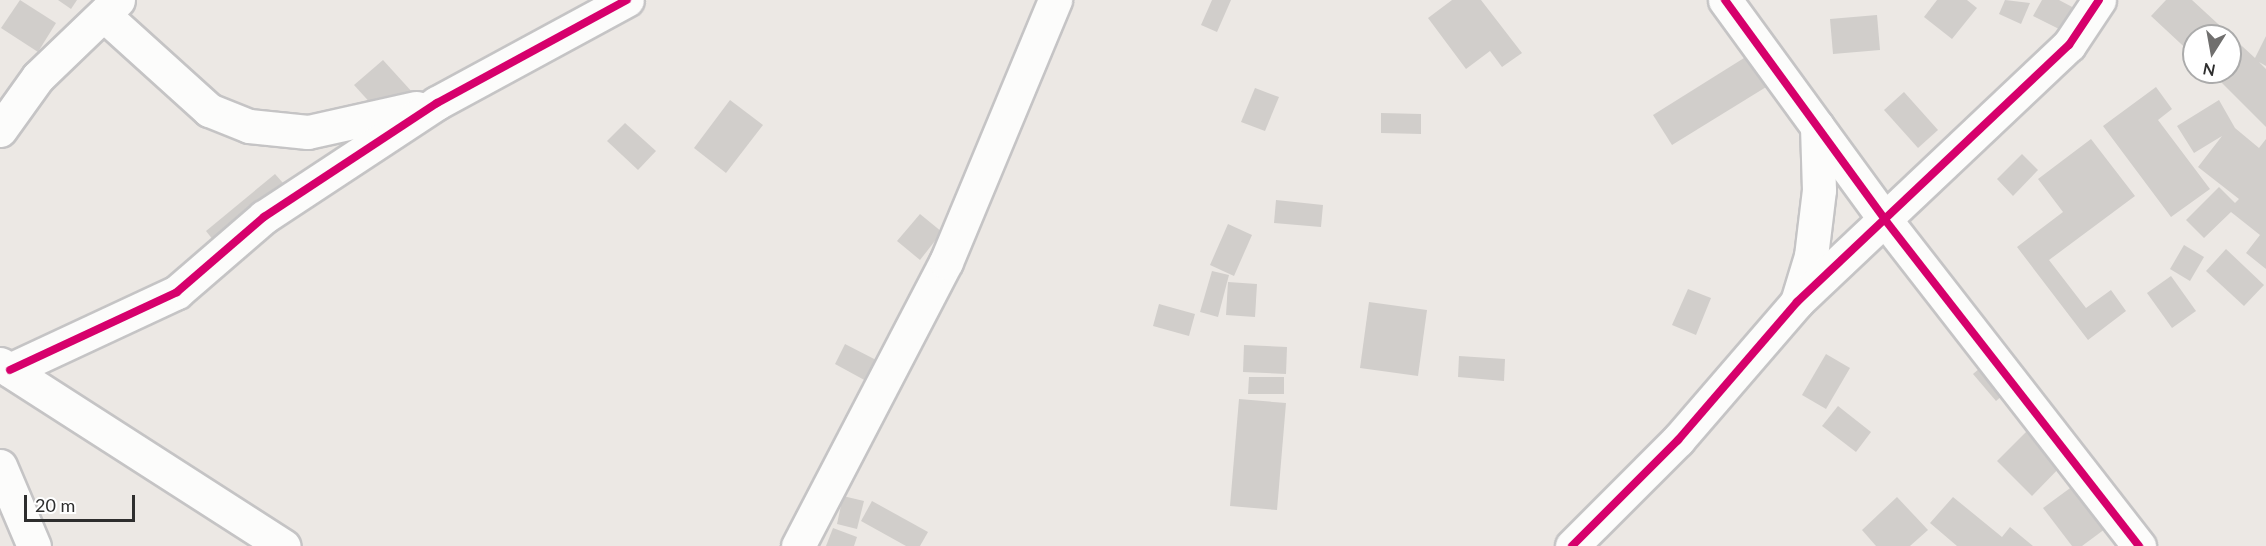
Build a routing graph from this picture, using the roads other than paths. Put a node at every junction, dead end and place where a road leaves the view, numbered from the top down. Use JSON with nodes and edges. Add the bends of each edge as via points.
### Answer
{"nodes":[{"id":1,"x":627,"y":0,"type":"edge"},
{"id":2,"x":1055,"y":0,"type":"edge"},
{"id":3,"x":1725,"y":0,"type":"edge"},
{"id":4,"x":2099,"y":0,"type":"edge"},
{"id":5,"x":111,"y":8,"type":"edge"},
{"id":6,"x":437,"y":103,"type":"junction"},
{"id":7,"x":1817,"y":126,"type":"junction"},
{"id":8,"x":0,"y":130,"type":"edge"},
{"id":9,"x":1886,"y":221,"type":"junction"},
{"id":10,"x":1797,"y":303,"type":"junction"},
{"id":11,"x":5,"y":367,"type":"edge"},
{"id":12,"x":0,"y":466,"type":"edge"},
{"id":13,"x":34,"y":546,"type":"edge"},
{"id":14,"x":284,"y":546,"type":"edge"},
{"id":15,"x":798,"y":546,"type":"edge"},
{"id":16,"x":1572,"y":546,"type":"edge"},
{"id":17,"x":2139,"y":546,"type":"edge"}],
"edges":[{"from":1,"to":6,"type":"street"},
{"from":2,"to":15,"type":"street","via":[[946,262]]},
{"from":3,"to":7,"type":"street"},
{"from":4,"to":9,"type":"street","via":[[2069,45]]},
{"from":5,"to":6,"type":"street","via":[[209,110],[249,126],[308,132]]},
{"from":5,"to":8,"type":"street","via":[[38,77]]},
{"from":6,"to":11,"type":"street","via":[[264,217],[177,292]]},
{"from":7,"to":9,"type":"street"},
{"from":7,"to":10,"type":"street","via":[[1819,190],[1811,256]]},
{"from":9,"to":10,"type":"street"},
{"from":9,"to":17,"type":"street"},
{"from":10,"to":16,"type":"street","via":[[1677,440]]},
{"from":11,"to":14,"type":"street"},
{"from":12,"to":13,"type":"street"}]}
